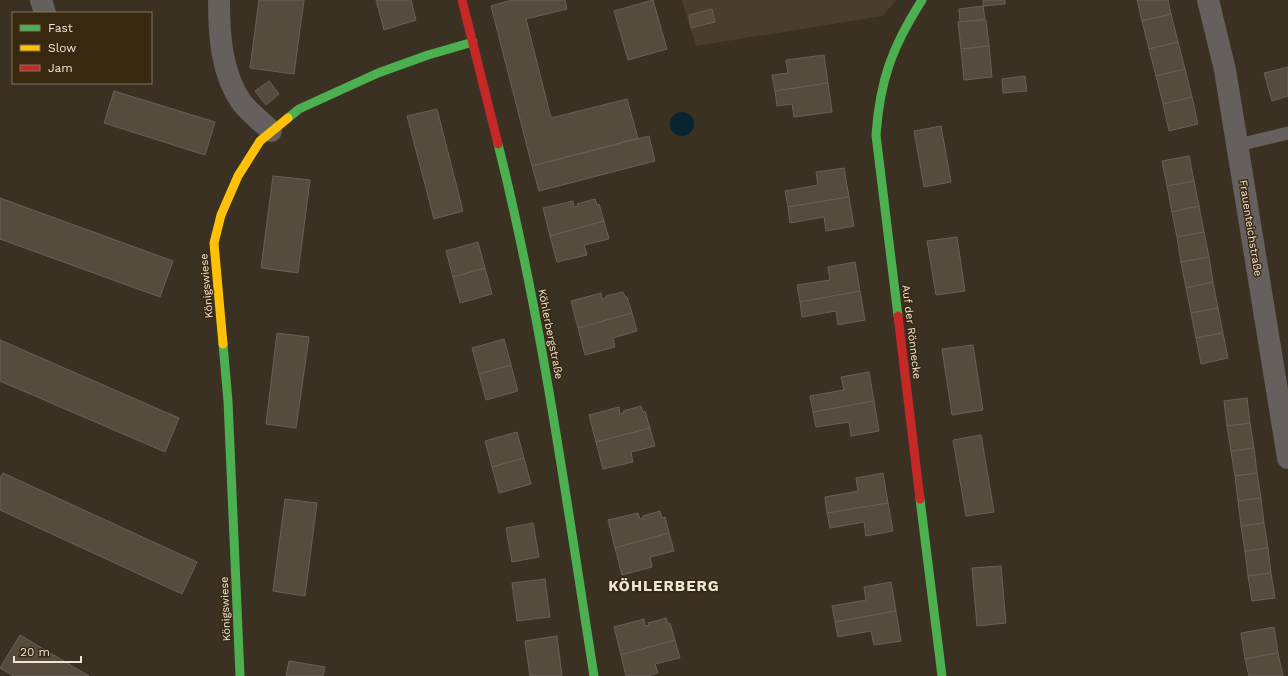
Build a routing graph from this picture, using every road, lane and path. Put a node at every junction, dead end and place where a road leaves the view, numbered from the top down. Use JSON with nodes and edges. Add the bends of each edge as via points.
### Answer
{"nodes":[{"id":1,"x":41,"y":0,"type":"edge"},
{"id":2,"x":219,"y":0,"type":"edge"},
{"id":3,"x":462,"y":0,"type":"edge"},
{"id":4,"x":922,"y":0,"type":"edge"},
{"id":5,"x":1208,"y":0,"type":"edge"},
{"id":6,"x":45,"y":12,"type":"edge"},
{"id":7,"x":473,"y":42,"type":"junction"},
{"id":8,"x":271,"y":131,"type":"junction"},
{"id":9,"x":1288,"y":133,"type":"edge"},
{"id":10,"x":1238,"y":146,"type":"junction"},
{"id":11,"x":1288,"y":458,"type":"edge"},
{"id":12,"x":240,"y":676,"type":"edge"},
{"id":13,"x":594,"y":676,"type":"edge"},
{"id":14,"x":942,"y":676,"type":"edge"}],
"edges":[{"from":1,"to":6,"type":"street"},
{"from":2,"to":8,"type":"street","via":[[220,35],[224,62],[231,81],[242,103]]},
{"from":3,"to":7,"type":"street","name":"Köhlerbergstraße"},
{"from":4,"to":14,"type":"street","name":"Auf der Rönnecke","via":[[892,49],[878,106],[876,135]]},
{"from":5,"to":10,"type":"street","name":"Frauenteichstraße","via":[[1225,70]]},
{"from":7,"to":8,"type":"street","name":"Königswiese","via":[[428,55],[350,85],[299,109]]},
{"from":7,"to":13,"type":"street","name":"Köhlerbergstraße","via":[[513,204],[542,346]]},
{"from":8,"to":12,"type":"street","name":"Königswiese","via":[[260,141],[238,176],[221,215],[214,242],[228,401]]},
{"from":9,"to":10,"type":"lane"},
{"from":10,"to":11,"type":"street","name":"Frauenteichstraße"}]}
